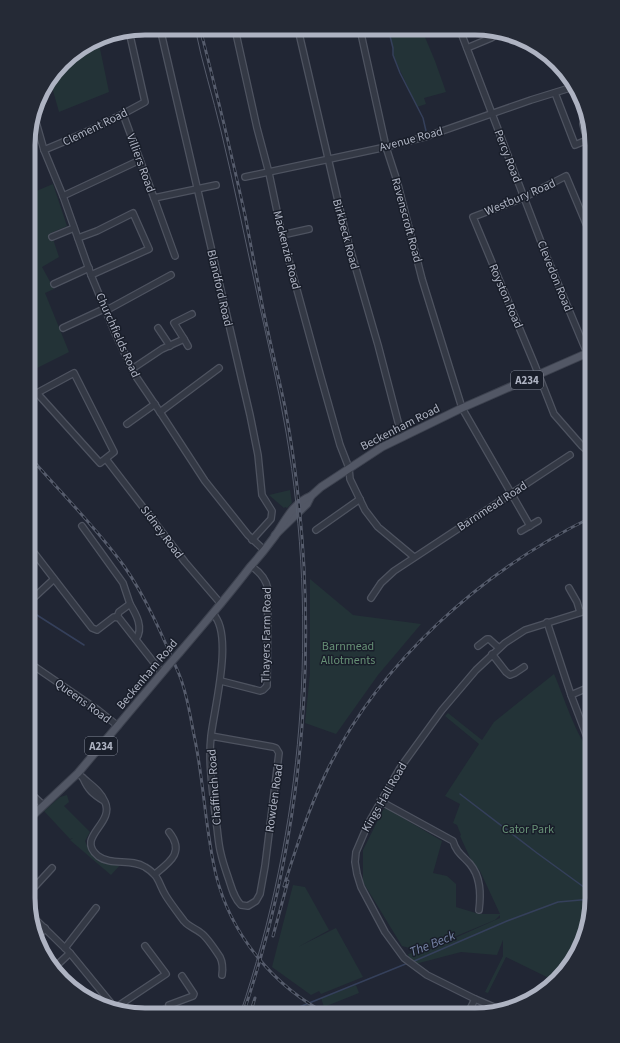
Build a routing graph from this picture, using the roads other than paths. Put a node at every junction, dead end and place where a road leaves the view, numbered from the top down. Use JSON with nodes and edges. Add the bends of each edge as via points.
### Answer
{"nodes":[{"id":1,"x":162,"y":35,"type":"edge"},
{"id":2,"x":236,"y":35,"type":"edge"},
{"id":3,"x":299,"y":35,"type":"edge"},
{"id":4,"x":361,"y":35,"type":"edge"},
{"id":5,"x":462,"y":35,"type":"edge"},
{"id":6,"x":130,"y":36,"type":"edge"},
{"id":7,"x":493,"y":37,"type":"edge"},
{"id":8,"x":467,"y":48,"type":"junction"},
{"id":9,"x":569,"y":88,"type":"edge"},
{"id":10,"x":555,"y":93,"type":"junction"},
{"id":11,"x":123,"y":114,"type":"junction"},
{"id":12,"x":492,"y":114,"type":"junction"},
{"id":13,"x":37,"y":126,"type":"edge"},
{"id":14,"x":585,"y":141,"type":"edge"},
{"id":15,"x":386,"y":147,"type":"junction"},
{"id":16,"x":44,"y":150,"type":"junction"},
{"id":17,"x":327,"y":158,"type":"junction"},
{"id":18,"x":140,"y":160,"type":"junction"},
{"id":19,"x":269,"y":173,"type":"junction"},
{"id":20,"x":245,"y":177,"type":"dead end"},
{"id":21,"x":216,"y":185,"type":"dead end"},
{"id":22,"x":197,"y":190,"type":"junction"},
{"id":23,"x":63,"y":196,"type":"junction"},
{"id":24,"x":154,"y":198,"type":"junction"},
{"id":25,"x":523,"y":198,"type":"junction"},
{"id":26,"x":473,"y":217,"type":"joint"},
{"id":27,"x":585,"y":221,"type":"edge"},
{"id":28,"x":74,"y":228,"type":"junction"},
{"id":29,"x":309,"y":229,"type":"dead end"},
{"id":30,"x":282,"y":235,"type":"junction"},
{"id":31,"x":52,"y":238,"type":"dead end"},
{"id":32,"x":78,"y":238,"type":"junction"},
{"id":33,"x":175,"y":256,"type":"dead end"},
{"id":34,"x":89,"y":268,"type":"junction"},
{"id":35,"x":91,"y":275,"type":"junction"},
{"id":36,"x":171,"y":275,"type":"dead end"},
{"id":37,"x":54,"y":284,"type":"dead end"},
{"id":38,"x":106,"y":309,"type":"junction"},
{"id":39,"x":192,"y":314,"type":"dead end"},
{"id":40,"x":63,"y":328,"type":"dead end"},
{"id":41,"x":158,"y":328,"type":"dead end"},
{"id":42,"x":184,"y":339,"type":"junction"},
{"id":43,"x":585,"y":343,"type":"edge"},
{"id":44,"x":170,"y":346,"type":"junction"},
{"id":45,"x":188,"y":346,"type":"dead end"},
{"id":46,"x":585,"y":354,"type":"edge"},
{"id":47,"x":219,"y":368,"type":"dead end"},
{"id":48,"x":132,"y":369,"type":"junction"},
{"id":49,"x":539,"y":375,"type":"junction"},
{"id":50,"x":37,"y":393,"type":"joint"},
{"id":51,"x":155,"y":404,"type":"junction"},
{"id":52,"x":462,"y":408,"type":"junction"},
{"id":53,"x":160,"y":412,"type":"junction"},
{"id":54,"x":127,"y":424,"type":"dead end"},
{"id":55,"x":402,"y":437,"type":"junction"},
{"id":56,"x":585,"y":449,"type":"edge"},
{"id":57,"x":570,"y":455,"type":"dead end"},
{"id":58,"x":106,"y":458,"type":"junction"},
{"id":59,"x":349,"y":468,"type":"junction"},
{"id":60,"x":512,"y":494,"type":"junction"},
{"id":61,"x":360,"y":499,"type":"junction"},
{"id":62,"x":538,"y":521,"type":"dead end"},
{"id":63,"x":82,"y":526,"type":"dead end"},
{"id":64,"x":530,"y":526,"type":"junction"},
{"id":65,"x":316,"y":530,"type":"dead end"},
{"id":66,"x":521,"y":531,"type":"dead end"},
{"id":67,"x":252,"y":540,"type":"junction"},
{"id":68,"x":264,"y":550,"type":"junction"},
{"id":69,"x":35,"y":554,"type":"edge"},
{"id":70,"x":414,"y":557,"type":"junction"},
{"id":71,"x":251,"y":566,"type":"junction"},
{"id":72,"x":54,"y":579,"type":"junction"},
{"id":73,"x":568,"y":588,"type":"dead end"},
{"id":74,"x":35,"y":597,"type":"edge"},
{"id":75,"x":371,"y":598,"type":"dead end"},
{"id":76,"x":130,"y":604,"type":"junction"},
{"id":77,"x":220,"y":604,"type":"junction"},
{"id":78,"x":585,"y":610,"type":"edge"},
{"id":79,"x":580,"y":612,"type":"junction"},
{"id":80,"x":213,"y":614,"type":"junction"},
{"id":81,"x":117,"y":617,"type":"junction"},
{"id":82,"x":547,"y":622,"type":"junction"},
{"id":83,"x":136,"y":639,"type":"junction"},
{"id":84,"x":478,"y":646,"type":"dead end"},
{"id":85,"x":499,"y":648,"type":"junction"},
{"id":86,"x":492,"y":654,"type":"junction"},
{"id":87,"x":35,"y":667,"type":"edge"},
{"id":88,"x":524,"y":667,"type":"dead end"},
{"id":89,"x":165,"y":670,"type":"junction"},
{"id":90,"x":220,"y":681,"type":"junction"},
{"id":91,"x":585,"y":689,"type":"edge"},
{"id":92,"x":571,"y":695,"type":"junction"},
{"id":93,"x":118,"y":726,"type":"junction"},
{"id":94,"x":585,"y":731,"type":"edge"},
{"id":95,"x":211,"y":736,"type":"junction"},
{"id":96,"x":81,"y":776,"type":"junction"},
{"id":97,"x":35,"y":798,"type":"edge"},
{"id":98,"x":380,"y":801,"type":"junction"},
{"id":99,"x":43,"y":805,"type":"junction"},
{"id":100,"x":35,"y":813,"type":"edge"},
{"id":101,"x":169,"y":832,"type":"dead end"},
{"id":102,"x":265,"y":866,"type":"joint"},
{"id":103,"x":52,"y":868,"type":"dead end"},
{"id":104,"x":155,"y":874,"type":"junction"},
{"id":105,"x":35,"y":886,"type":"edge"},
{"id":106,"x":96,"y":908,"type":"dead end"},
{"id":107,"x":479,"y":910,"type":"dead end"},
{"id":108,"x":38,"y":921,"type":"edge"},
{"id":109,"x":45,"y":928,"type":"junction"},
{"id":110,"x":41,"y":933,"type":"edge"},
{"id":111,"x":145,"y":946,"type":"dead end"},
{"id":112,"x":65,"y":948,"type":"junction"},
{"id":113,"x":70,"y":953,"type":"junction"},
{"id":114,"x":58,"y":964,"type":"edge"},
{"id":115,"x":216,"y":970,"type":"dead end"},
{"id":116,"x":182,"y":976,"type":"dead end"},
{"id":117,"x":475,"y":999,"type":"junction"},
{"id":118,"x":110,"y":1002,"type":"edge"},
{"id":119,"x":120,"y":1005,"type":"edge"},
{"id":120,"x":168,"y":1005,"type":"tunnel mouth"},
{"id":121,"x":493,"y":1006,"type":"edge"},
{"id":122,"x":470,"y":1008,"type":"edge"}],
"edges":[{"from":1,"to":22,"type":"street","name":"Blandford Road"},
{"from":2,"to":19,"type":"street","name":"Mackenzie Road"},
{"from":3,"to":17,"type":"street","name":"Birkbeck Road"},
{"from":4,"to":15,"type":"street","name":"Ravenscroft Road"},
{"from":5,"to":8,"type":"street","name":"Percy Road"},
{"from":6,"to":11,"type":"street","name":"Clement Road","via":[[145,102]]},
{"from":7,"to":8,"type":"street"},
{"from":8,"to":12,"type":"street","name":"Percy Road"},
{"from":9,"to":10,"type":"street","name":"Avenue Road"},
{"from":10,"to":12,"type":"street","name":"Avenue Road"},
{"from":10,"to":14,"type":"street","via":[[574,145]]},
{"from":11,"to":16,"type":"street","name":"Clement Road","via":[[69,141]]},
{"from":11,"to":18,"type":"street","name":"Villiers Road"},
{"from":12,"to":15,"type":"street","name":"Avenue Road","via":[[425,137]]},
{"from":12,"to":25,"type":"street","name":"Percy Road"},
{"from":13,"to":16,"type":"street","name":"Churchfields Road"},
{"from":15,"to":17,"type":"street","name":"Avenue Road"},
{"from":15,"to":52,"type":"street","name":"Ravenscroft Road","via":[[422,279]]},
{"from":16,"to":23,"type":"street","name":"Churchfields Road"},
{"from":17,"to":19,"type":"street","name":"Avenue Road"},
{"from":17,"to":55,"type":"street","name":"Birkbeck Road"},
{"from":18,"to":23,"type":"street"},
{"from":18,"to":24,"type":"street","name":"Villiers Road"},
{"from":19,"to":20,"type":"street","name":"Avenue Road"},
{"from":19,"to":30,"type":"street","name":"Mackenzie Road"},
{"from":21,"to":22,"type":"street","name":"Villiers Road"},
{"from":22,"to":24,"type":"street","name":"Villiers Road"},
{"from":22,"to":67,"type":"street","name":"Blandford Road","via":[[257,448],[262,495],[273,513],[271,519]]},
{"from":23,"to":28,"type":"street","name":"Churchfields Road"},
{"from":24,"to":33,"type":"street"},
{"from":25,"to":26,"type":"street","name":"Westbury Road"},
{"from":25,"to":27,"type":"street","name":"Westbury Road","via":[[566,176]]},
{"from":25,"to":43,"type":"street","name":"Clevedon Road"},
{"from":26,"to":49,"type":"street","name":"Royston Road"},
{"from":28,"to":31,"type":"street"},
{"from":28,"to":32,"type":"street","name":"Churchfields Road"},
{"from":29,"to":30,"type":"street"},
{"from":30,"to":59,"type":"street","name":"Mackenzie Road","via":[[340,445]]},
{"from":32,"to":34,"type":"street","name":"Churchfields Road"},
{"from":32,"to":35,"type":"street","via":[[133,213],[149,249]]},
{"from":34,"to":35,"type":"street","name":"Churchfields Road"},
{"from":34,"to":37,"type":"street"},
{"from":35,"to":38,"type":"street","name":"Churchfields Road"},
{"from":36,"to":38,"type":"street"},
{"from":38,"to":40,"type":"street"},
{"from":38,"to":48,"type":"street","name":"Churchfields Road"},
{"from":39,"to":42,"type":"street","via":[[174,323]]},
{"from":41,"to":44,"type":"street"},
{"from":42,"to":44,"type":"street"},
{"from":42,"to":45,"type":"street"},
{"from":44,"to":48,"type":"street"},
{"from":46,"to":49,"type":"main road","number":"A234"},
{"from":47,"to":53,"type":"street"},
{"from":48,"to":51,"type":"street","name":"Churchfields Road"},
{"from":49,"to":52,"type":"main road","number":"A234"},
{"from":49,"to":56,"type":"street","name":"Royston Road","via":[[554,414]]},
{"from":50,"to":58,"type":"street","via":[[100,463]]},
{"from":50,"to":58,"type":"street","via":[[74,373],[114,452]]},
{"from":51,"to":53,"type":"street","name":"Churchfields Road"},
{"from":51,"to":54,"type":"street"},
{"from":52,"to":55,"type":"main road","name":"Beckenham Road","number":"A234"},
{"from":52,"to":60,"type":"street","name":"Ravenscroft Road"},
{"from":53,"to":67,"type":"street","name":"Churchfields Road","via":[[205,481]]},
{"from":55,"to":59,"type":"main road","name":"Beckenham Road","number":"A234","via":[[382,446]]},
{"from":57,"to":60,"type":"street","name":"Barnmead Road"},
{"from":58,"to":77,"type":"street","name":"Sidney Road"},
{"from":59,"to":61,"type":"street","via":[[350,479]]},
{"from":59,"to":68,"type":"main road","name":"Beckenham Road","number":"A234","via":[[303,499],[287,516]]},
{"from":60,"to":64,"type":"street","name":"Ravenscroft Road"},
{"from":60,"to":70,"type":"street","name":"Barnmead Road"},
{"from":61,"to":65,"type":"street"},
{"from":61,"to":70,"type":"street","via":[[378,527]]},
{"from":62,"to":64,"type":"street"},
{"from":63,"to":76,"type":"street","via":[[123,583]]},
{"from":64,"to":66,"type":"street"},
{"from":67,"to":68,"type":"street","name":"Churchfields Road"},
{"from":68,"to":71,"type":"main road","name":"Beckenham Road","number":"A234"},
{"from":69,"to":72,"type":"street"},
{"from":70,"to":75,"type":"street","name":"Barnmead Road","via":[[381,583]]},
{"from":71,"to":77,"type":"main road","name":"Beckenham Road","number":"A234"},
{"from":71,"to":90,"type":"street","name":"Thayers Farm Road","via":[[267,582],[268,589],[267,686],[260,690]]},
{"from":72,"to":74,"type":"street"},
{"from":72,"to":81,"type":"street","via":[[94,629],[97,630]]},
{"from":73,"to":79,"type":"street"},
{"from":76,"to":81,"type":"street","via":[[119,612]]},
{"from":76,"to":83,"type":"street","via":[[136,614],[140,631]]},
{"from":77,"to":80,"type":"main road","name":"Beckenham Road","number":"A234"},
{"from":78,"to":79,"type":"street","name":"Kings Hall Road"},
{"from":79,"to":82,"type":"street","name":"Kings Hall Road"},
{"from":80,"to":89,"type":"main road","name":"Beckenham Road","number":"A234","bridge":true},
{"from":80,"to":90,"type":"street","name":"Chaffinch Road","via":[[218,621],[221,639]]},
{"from":81,"to":83,"type":"street"},
{"from":82,"to":85,"type":"street","name":"Kings Hall Road","via":[[525,630]]},
{"from":82,"to":92,"type":"street"},
{"from":83,"to":89,"type":"street","via":[[156,666]]},
{"from":84,"to":85,"type":"street","via":[[489,639]]},
{"from":85,"to":86,"type":"street","name":"Kings Hall Road"},
{"from":86,"to":88,"type":"street","via":[[510,675]]},
{"from":86,"to":98,"type":"street","name":"Kings Hall Road","via":[[442,710],[409,754]]},
{"from":87,"to":93,"type":"street","name":"Queens Road"},
{"from":89,"to":93,"type":"main road","name":"Beckenham Road","number":"A234"},
{"from":90,"to":95,"type":"street","name":"Chaffinch Road"},
{"from":91,"to":92,"type":"street"},
{"from":92,"to":94,"type":"street"},
{"from":93,"to":96,"type":"main road","name":"Beckenham Road","number":"A234"},
{"from":95,"to":102,"type":"street","name":"Rowden Road","via":[[273,747],[280,753]]},
{"from":95,"to":102,"type":"street","name":"Chaffinch Road","via":[[210,758],[220,853],[234,896],[240,905],[248,906],[256,901],[260,894]]},
{"from":96,"to":99,"type":"main road","name":"Beckenham Road","number":"A234"},
{"from":96,"to":104,"type":"street","via":[[96,789],[105,802],[106,810],[102,824],[90,840],[94,851],[103,859],[139,864]]},
{"from":97,"to":99,"type":"street"},
{"from":98,"to":107,"type":"street","via":[[453,841],[455,848],[471,865],[478,878],[481,896]]},
{"from":98,"to":117,"type":"street","name":"Kings Hall Road","via":[[356,852],[357,874],[367,899],[385,932],[404,958],[427,975]]},
{"from":99,"to":100,"type":"main road","name":"Beckenham Road","number":"A234"},
{"from":101,"to":104,"type":"street","via":[[176,848],[175,856]]},
{"from":103,"to":105,"type":"street"},
{"from":104,"to":115,"type":"street","via":[[185,923],[193,932],[201,933],[219,956],[223,963],[222,972]]},
{"from":106,"to":112,"type":"street"},
{"from":108,"to":109,"type":"street"},
{"from":109,"to":110,"type":"street"},
{"from":109,"to":112,"type":"street"},
{"from":111,"to":119,"type":"street","via":[[166,974]]},
{"from":112,"to":113,"type":"street"},
{"from":113,"to":114,"type":"street"},
{"from":113,"to":118,"type":"street"},
{"from":116,"to":120,"type":"street","via":[[194,994]]},
{"from":117,"to":121,"type":"street","name":"Kings Hall Road"},
{"from":117,"to":122,"type":"street"}]}
